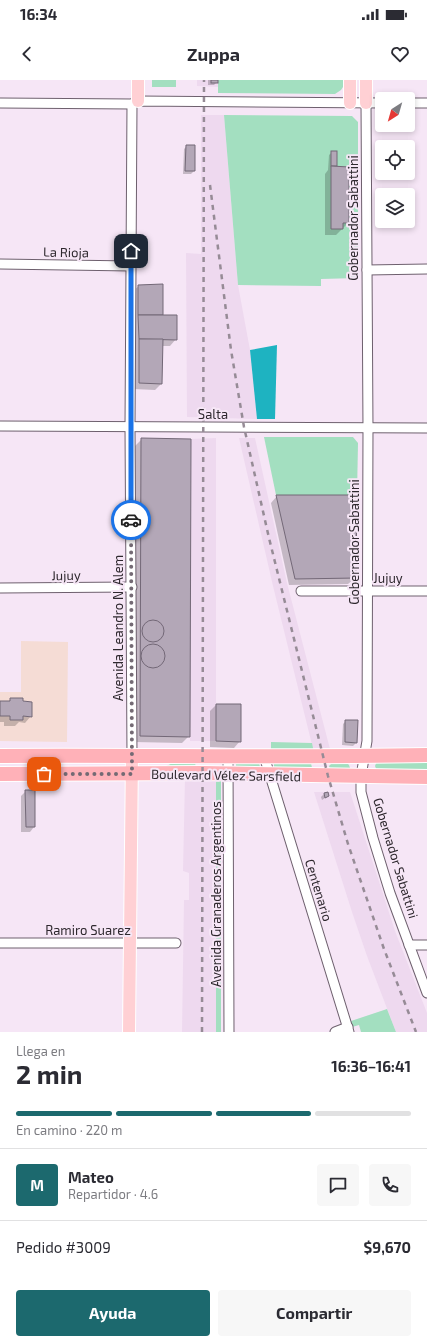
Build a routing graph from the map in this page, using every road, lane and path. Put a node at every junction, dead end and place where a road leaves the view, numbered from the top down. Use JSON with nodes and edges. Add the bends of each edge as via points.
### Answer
{"nodes":[{"id":1,"x":138,"y":80,"type":"edge"},
{"id":2,"x":350,"y":80,"type":"edge"},
{"id":3,"x":366,"y":80,"type":"edge"},
{"id":4,"x":135,"y":102,"type":"junction"},
{"id":5,"x":0,"y":103,"type":"edge"},
{"id":6,"x":350,"y":103,"type":"junction"},
{"id":7,"x":366,"y":103,"type":"junction"},
{"id":8,"x":375,"y":103,"type":"edge"},
{"id":9,"x":415,"y":103,"type":"edge"},
{"id":10,"x":427,"y":103,"type":"edge"},
{"id":11,"x":0,"y":264,"type":"edge"},
{"id":12,"x":131,"y":266,"type":"junction"},
{"id":13,"x":427,"y":269,"type":"edge"},
{"id":14,"x":367,"y":270,"type":"junction"},
{"id":15,"x":0,"y":426,"type":"edge"},
{"id":16,"x":130,"y":427,"type":"junction"},
{"id":17,"x":368,"y":428,"type":"junction"},
{"id":18,"x":427,"y":428,"type":"edge"},
{"id":19,"x":132,"y":587,"type":"junction"},
{"id":20,"x":0,"y":588,"type":"edge"},
{"id":21,"x":301,"y":591,"type":"dead end"},
{"id":22,"x":368,"y":592,"type":"junction"},
{"id":23,"x":427,"y":592,"type":"edge"},
{"id":24,"x":132,"y":755,"type":"junction"},
{"id":25,"x":427,"y":755,"type":"edge"},
{"id":26,"x":0,"y":756,"type":"edge"},
{"id":27,"x":228,"y":756,"type":"junction"},
{"id":28,"x":264,"y":756,"type":"junction"},
{"id":29,"x":365,"y":756,"type":"junction"},
{"id":30,"x":0,"y":774,"type":"edge"},
{"id":31,"x":132,"y":774,"type":"junction"},
{"id":32,"x":228,"y":774,"type":"junction"},
{"id":33,"x":269,"y":774,"type":"junction"},
{"id":34,"x":361,"y":776,"type":"junction"},
{"id":35,"x":427,"y":777,"type":"edge"},
{"id":36,"x":0,"y":943,"type":"edge"},
{"id":37,"x":130,"y":943,"type":"junction"},
{"id":38,"x":176,"y":943,"type":"dead end"},
{"id":39,"x":409,"y":945,"type":"junction"},
{"id":40,"x":427,"y":945,"type":"edge"},
{"id":41,"x":427,"y":993,"type":"edge"},
{"id":42,"x":348,"y":1030,"type":"edge"},
{"id":43,"x":129,"y":1032,"type":"edge"},
{"id":44,"x":229,"y":1032,"type":"edge"},
{"id":45,"x":335,"y":1032,"type":"edge"}],
"edges":[{"from":1,"to":4,"type":"main road","name":"Avenida Leandro N. Alem"},
{"from":2,"to":6,"type":"main road"},
{"from":3,"to":7,"type":"main road","name":"Gobernador Sabattini"},
{"from":4,"to":5,"type":"street"},
{"from":4,"to":6,"type":"street"},
{"from":4,"to":12,"type":"street","name":"Avenida Leandro N. Alem"},
{"from":6,"to":7,"type":"street"},
{"from":7,"to":8,"type":"street"},
{"from":7,"to":14,"type":"street","name":"Gobernador Sabattini"},
{"from":9,"to":10,"type":"street"},
{"from":11,"to":12,"type":"street","name":"La Rioja"},
{"from":12,"to":16,"type":"street","name":"Avenida Leandro N. Alem"},
{"from":13,"to":14,"type":"street"},
{"from":14,"to":17,"type":"street","name":"Gobernador Sabattini"},
{"from":15,"to":16,"type":"street","name":"Salta"},
{"from":16,"to":17,"type":"street","name":"Salta"},
{"from":16,"to":19,"type":"street","name":"Avenida Leandro N. Alem"},
{"from":17,"to":18,"type":"street","name":"Salta"},
{"from":17,"to":22,"type":"street","name":"Gobernador Sabattini"},
{"from":19,"to":20,"type":"street","name":"Jujuy"},
{"from":19,"to":24,"type":"street","name":"Avenida Leandro N. Alem"},
{"from":21,"to":22,"type":"street","name":"Jujuy"},
{"from":22,"to":23,"type":"street","name":"Jujuy"},
{"from":22,"to":29,"type":"street","name":"Gobernador Sabattini"},
{"from":24,"to":26,"type":"highway","name":"Boulevard Vélez Sarsfield"},
{"from":24,"to":27,"type":"highway","name":"Boulevard Vélez Sarsfield"},
{"from":24,"to":31,"type":"main road","name":"Avenida Leandro N. Alem"},
{"from":25,"to":29,"type":"highway","name":"Boulevard Vélez Sarsfield"},
{"from":27,"to":28,"type":"highway","name":"Boulevard Vélez Sarsfield"},
{"from":27,"to":32,"type":"street","name":"Avenida Granaderos Argentinos"},
{"from":28,"to":29,"type":"highway","name":"Boulevard Vélez Sarsfield"},
{"from":28,"to":33,"type":"street","name":"Centenario"},
{"from":29,"to":34,"type":"street","name":"Gobernador Sabattini"},
{"from":30,"to":31,"type":"highway","name":"Boulevard Vélez Sarsfield"},
{"from":31,"to":32,"type":"highway","name":"Boulevard Vélez Sarsfield"},
{"from":31,"to":37,"type":"main road","name":"Avenida Leandro N. Alem"},
{"from":32,"to":33,"type":"highway","name":"Boulevard Vélez Sarsfield"},
{"from":32,"to":44,"type":"street","name":"Avenida Granaderos Argentinos"},
{"from":33,"to":34,"type":"highway","name":"Boulevard Vélez Sarsfield"},
{"from":33,"to":42,"type":"street","name":"Centenario"},
{"from":34,"to":35,"type":"highway","name":"Boulevard Vélez Sarsfield"},
{"from":34,"to":39,"type":"street","name":"Gobernador Sabattini","via":[[361,792],[373,838]]},
{"from":36,"to":37,"type":"street","name":"Ramiro Suarez"},
{"from":37,"to":38,"type":"street","name":"Ramiro Suarez"},
{"from":37,"to":43,"type":"main road","name":"Avenida Leandro N. Alem"},
{"from":39,"to":40,"type":"street"},
{"from":39,"to":41,"type":"street","name":"Gobernador Sabattini"},
{"from":42,"to":45,"type":"street"}]}
